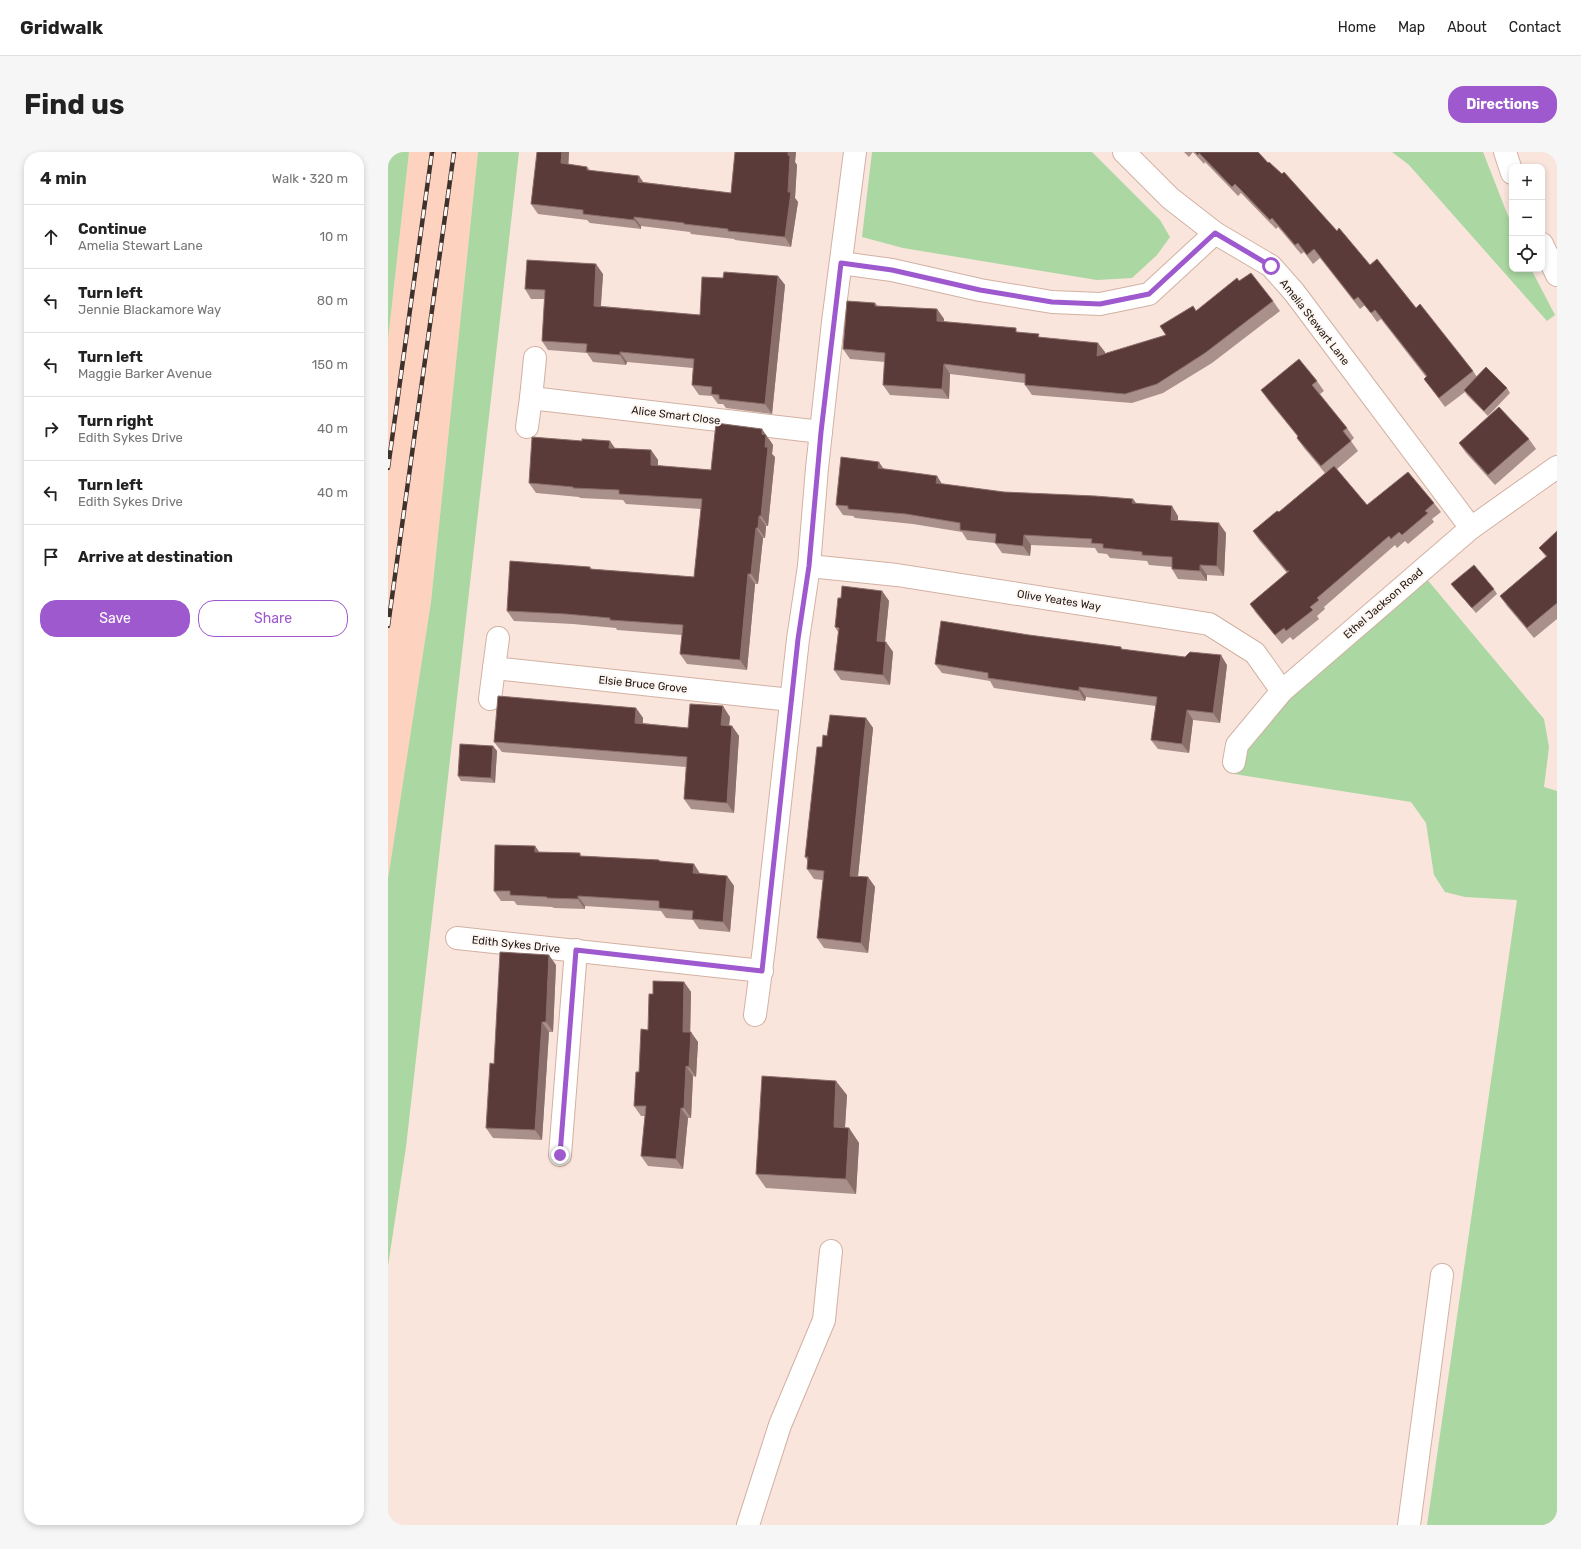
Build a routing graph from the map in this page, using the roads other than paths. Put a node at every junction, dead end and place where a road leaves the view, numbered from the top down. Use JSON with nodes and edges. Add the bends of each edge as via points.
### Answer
{"nodes":[{"id":1,"x":855,"y":152,"type":"edge"},
{"id":2,"x":1124,"y":152,"type":"edge"},
{"id":3,"x":1505,"y":152,"type":"edge"},
{"id":4,"x":1509,"y":164,"type":"edge"},
{"id":5,"x":1215,"y":233,"type":"junction"},
{"id":6,"x":1545,"y":250,"type":"edge"},
{"id":7,"x":841,"y":263,"type":"junction"},
{"id":8,"x":1557,"y":275,"type":"edge"},
{"id":9,"x":535,"y":358,"type":"dead end"},
{"id":10,"x":531,"y":398,"type":"junction"},
{"id":11,"x":527,"y":427,"type":"dead end"},
{"id":12,"x":821,"y":432,"type":"junction"},
{"id":13,"x":1557,"y":467,"type":"edge"},
{"id":14,"x":1471,"y":528,"type":"junction"},
{"id":15,"x":809,"y":566,"type":"junction"},
{"id":16,"x":498,"y":638,"type":"dead end"},
{"id":17,"x":494,"y":668,"type":"junction"},
{"id":18,"x":1282,"y":691,"type":"junction"},
{"id":19,"x":490,"y":699,"type":"dead end"},
{"id":20,"x":791,"y":700,"type":"junction"},
{"id":21,"x":1234,"y":762,"type":"dead end"},
{"id":22,"x":457,"y":938,"type":"dead end"},
{"id":23,"x":576,"y":950,"type":"junction"},
{"id":24,"x":762,"y":971,"type":"junction"},
{"id":25,"x":755,"y":1015,"type":"dead end"},
{"id":26,"x":560,"y":1155,"type":"dead end"},
{"id":27,"x":831,"y":1251,"type":"dead end"},
{"id":28,"x":1442,"y":1274,"type":"dead end"},
{"id":29,"x":748,"y":1525,"type":"edge"},
{"id":30,"x":1409,"y":1525,"type":"edge"}],
"edges":[{"from":1,"to":7,"type":"street"},
{"from":2,"to":5,"type":"street","name":"Amelia Stewart Lane","via":[[1170,198]]},
{"from":3,"to":4,"type":"street"},
{"from":5,"to":7,"type":"street","via":[[1149,294],[1100,304],[1052,302],[980,290],[892,270]]},
{"from":5,"to":14,"type":"street","name":"Amelia Stewart Lane","via":[[1271,266],[1294,292]]},
{"from":6,"to":8,"type":"street"},
{"from":7,"to":12,"type":"street"},
{"from":9,"to":10,"type":"street"},
{"from":10,"to":11,"type":"street"},
{"from":10,"to":12,"type":"street","name":"Alice Smart Close"},
{"from":12,"to":15,"type":"street"},
{"from":13,"to":14,"type":"street","name":"Ethel Jackson Road"},
{"from":14,"to":18,"type":"street","name":"Ethel Jackson Road"},
{"from":15,"to":18,"type":"street","name":"Olive Yeates Way","via":[[897,575],[1209,624],[1255,653]]},
{"from":15,"to":20,"type":"street"},
{"from":16,"to":17,"type":"street"},
{"from":17,"to":19,"type":"street"},
{"from":17,"to":20,"type":"street","name":"Elsie Bruce Grove"},
{"from":18,"to":21,"type":"street","name":"Ethel Jackson Road","via":[[1237,745]]},
{"from":20,"to":24,"type":"street"},
{"from":22,"to":23,"type":"street","name":"Edith Sykes Drive"},
{"from":23,"to":24,"type":"street","name":"Edith Sykes Drive"},
{"from":23,"to":26,"type":"street","name":"Edith Sykes Drive"},
{"from":24,"to":25,"type":"street"},
{"from":27,"to":29,"type":"street","via":[[824,1320],[780,1425]]},
{"from":28,"to":30,"type":"street"}]}
